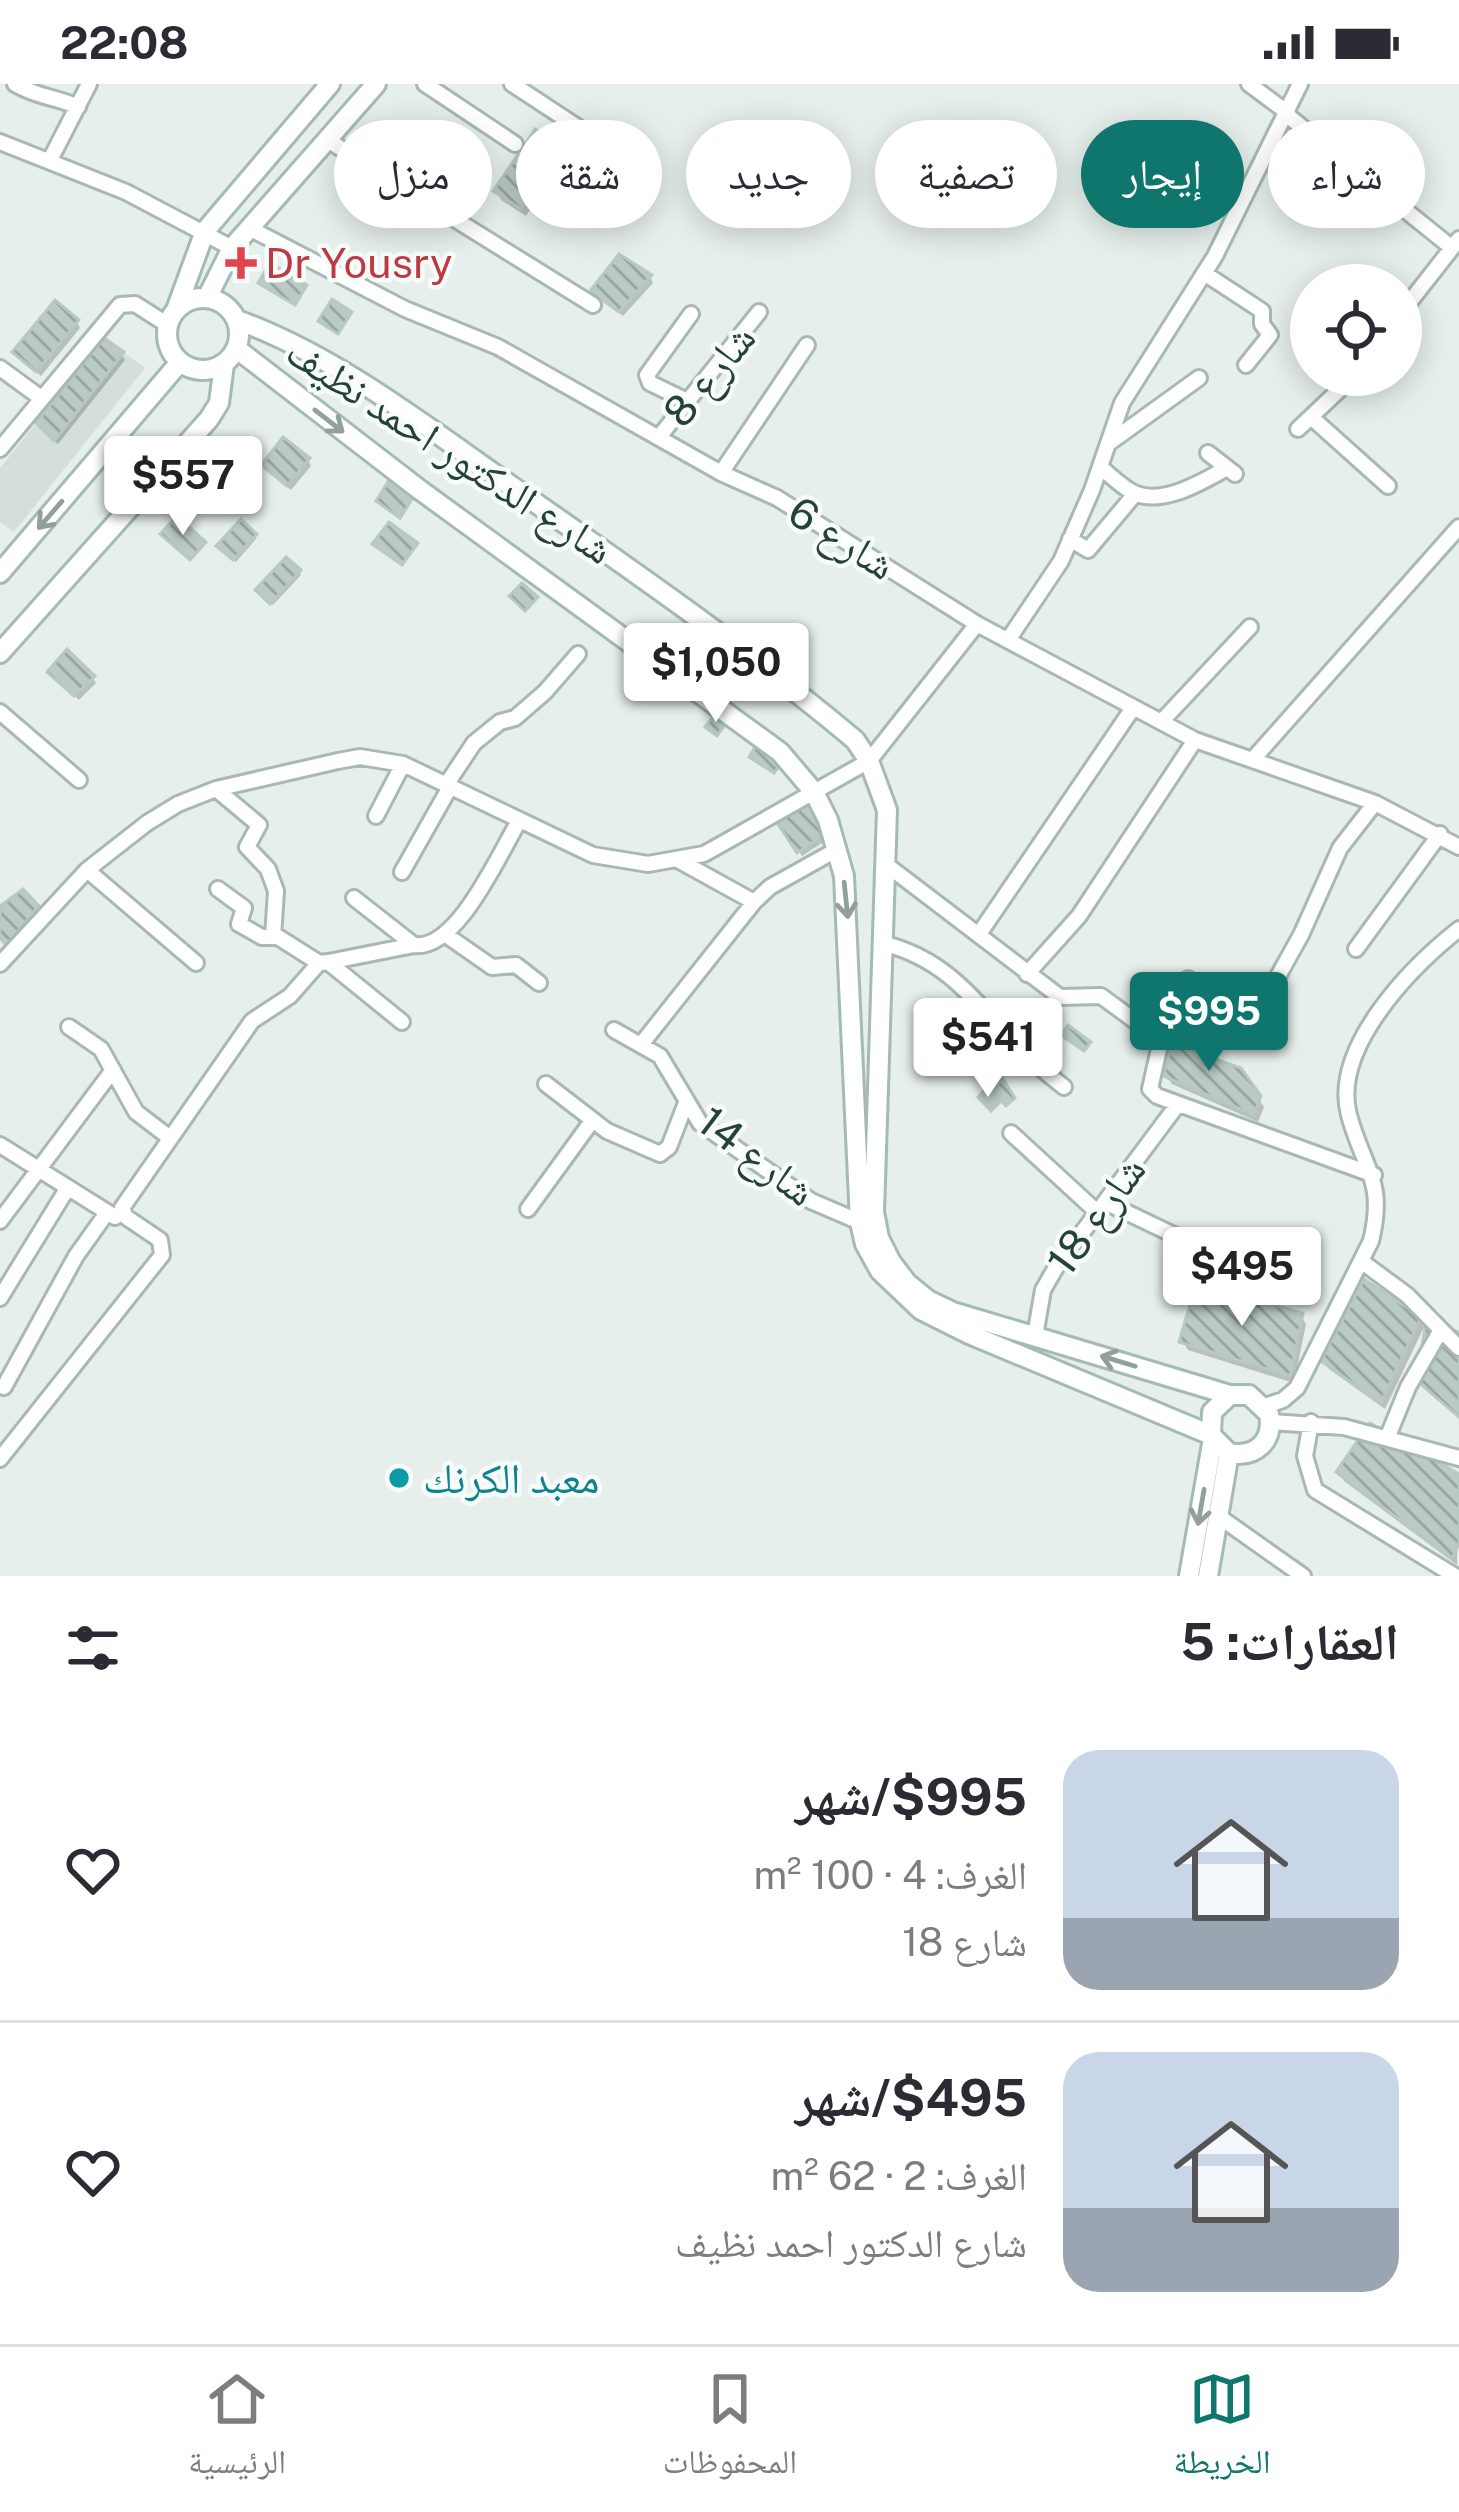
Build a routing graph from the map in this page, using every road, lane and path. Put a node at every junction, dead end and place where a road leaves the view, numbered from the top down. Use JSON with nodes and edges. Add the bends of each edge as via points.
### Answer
{"nodes":[{"id":1,"x":14,"y":84,"type":"edge"},
{"id":2,"x":89,"y":84,"type":"edge"},
{"id":3,"x":330,"y":84,"type":"edge"},
{"id":4,"x":376,"y":84,"type":"edge"},
{"id":5,"x":425,"y":84,"type":"edge"},
{"id":6,"x":512,"y":84,"type":"edge"},
{"id":7,"x":1249,"y":84,"type":"edge"},
{"id":8,"x":1300,"y":84,"type":"edge"},
{"id":9,"x":78,"y":107,"type":"junction"},
{"id":10,"x":1287,"y":114,"type":"junction"},
{"id":11,"x":567,"y":120,"type":"edge"},
{"id":12,"x":329,"y":141,"type":"junction"},
{"id":13,"x":0,"y":142,"type":"edge"},
{"id":14,"x":515,"y":144,"type":"dead end"},
{"id":15,"x":50,"y":160,"type":"junction"},
{"id":16,"x":249,"y":228,"type":"junction"},
{"id":17,"x":206,"y":231,"type":"junction"},
{"id":18,"x":1455,"y":243,"type":"edge"},
{"id":19,"x":232,"y":248,"type":"junction"},
{"id":20,"x":1204,"y":273,"type":"junction"},
{"id":21,"x":1422,"y":286,"type":"edge"},
{"id":22,"x":207,"y":298,"type":"junction"},
{"id":23,"x":593,"y":305,"type":"dead end"},
{"id":24,"x":759,"y":313,"type":"dead end"},
{"id":25,"x":691,"y":314,"type":"dead end"},
{"id":26,"x":172,"y":318,"type":"junction"},
{"id":27,"x":237,"y":320,"type":"junction"},
{"id":28,"x":807,"y":345,"type":"dead end"},
{"id":29,"x":230,"y":357,"type":"junction"},
{"id":30,"x":180,"y":362,"type":"junction"},
{"id":31,"x":1246,"y":364,"type":"dead end"},
{"id":32,"x":0,"y":368,"type":"edge"},
{"id":33,"x":1199,"y":378,"type":"dead end"},
{"id":34,"x":1333,"y":396,"type":"edge"},
{"id":35,"x":41,"y":398,"type":"junction"},
{"id":36,"x":688,"y":402,"type":"junction"},
{"id":37,"x":1311,"y":417,"type":"junction"},
{"id":38,"x":1298,"y":429,"type":"dead end"},
{"id":39,"x":658,"y":437,"type":"junction"},
{"id":40,"x":1109,"y":443,"type":"junction"},
{"id":41,"x":0,"y":449,"type":"edge"},
{"id":42,"x":1208,"y":453,"type":"dead end"},
{"id":43,"x":1100,"y":466,"type":"junction"},
{"id":44,"x":721,"y":473,"type":"junction"},
{"id":45,"x":1388,"y":486,"type":"dead end"},
{"id":46,"x":1135,"y":494,"type":"junction"},
{"id":47,"x":1459,"y":527,"type":"edge"},
{"id":48,"x":1070,"y":538,"type":"junction"},
{"id":49,"x":0,"y":573,"type":"edge"},
{"id":50,"x":977,"y":624,"type":"junction"},
{"id":51,"x":1250,"y":627,"type":"dead end"},
{"id":52,"x":7,"y":631,"type":"edge"},
{"id":53,"x":1008,"y":640,"type":"junction"},
{"id":54,"x":0,"y":653,"type":"edge"},
{"id":55,"x":578,"y":654,"type":"dead end"},
{"id":56,"x":1133,"y":707,"type":"junction"},
{"id":57,"x":0,"y":712,"type":"edge"},
{"id":58,"x":1160,"y":722,"type":"junction"},
{"id":59,"x":1195,"y":740,"type":"junction"},
{"id":60,"x":1254,"y":758,"type":"junction"},
{"id":61,"x":869,"y":761,"type":"junction"},
{"id":62,"x":403,"y":764,"type":"junction"},
{"id":63,"x":79,"y":780,"type":"dead end"},
{"id":64,"x":448,"y":786,"type":"junction"},
{"id":65,"x":217,"y":789,"type":"junction"},
{"id":66,"x":814,"y":793,"type":"junction"},
{"id":67,"x":1375,"y":803,"type":"junction"},
{"id":68,"x":376,"y":816,"type":"dead end"},
{"id":69,"x":519,"y":821,"type":"junction"},
{"id":70,"x":1440,"y":834,"type":"junction"},
{"id":71,"x":1459,"y":847,"type":"edge"},
{"id":72,"x":838,"y":849,"type":"junction"},
{"id":73,"x":678,"y":860,"type":"junction"},
{"id":74,"x":888,"y":866,"type":"junction"},
{"id":75,"x":87,"y":870,"type":"junction"},
{"id":76,"x":402,"y":872,"type":"dead end"},
{"id":77,"x":218,"y":889,"type":"dead end"},
{"id":78,"x":354,"y":898,"type":"dead end"},
{"id":79,"x":754,"y":902,"type":"junction"},
{"id":80,"x":1459,"y":929,"type":"edge"},
{"id":81,"x":980,"y":934,"type":"junction"},
{"id":82,"x":446,"y":935,"type":"junction"},
{"id":83,"x":274,"y":937,"type":"junction"},
{"id":84,"x":885,"y":944,"type":"junction"},
{"id":85,"x":414,"y":945,"type":"junction"},
{"id":86,"x":1357,"y":950,"type":"dead end"},
{"id":87,"x":2,"y":956,"type":"edge"},
{"id":88,"x":323,"y":962,"type":"junction"},
{"id":89,"x":196,"y":963,"type":"dead end"},
{"id":90,"x":1027,"y":974,"type":"junction"},
{"id":91,"x":1187,"y":979,"type":"dead end"},
{"id":92,"x":539,"y":983,"type":"dead end"},
{"id":93,"x":1262,"y":1005,"type":"dead end"},
{"id":94,"x":402,"y":1022,"type":"dead end"},
{"id":95,"x":69,"y":1027,"type":"dead end"},
{"id":96,"x":614,"y":1030,"type":"dead end"},
{"id":97,"x":1161,"y":1040,"type":"junction"},
{"id":98,"x":643,"y":1042,"type":"junction"},
{"id":99,"x":113,"y":1070,"type":"junction"},
{"id":100,"x":546,"y":1084,"type":"dead end"},
{"id":101,"x":1064,"y":1088,"type":"dead end"},
{"id":102,"x":686,"y":1103,"type":"junction"},
{"id":103,"x":1178,"y":1103,"type":"junction"},
{"id":104,"x":592,"y":1121,"type":"junction"},
{"id":105,"x":1011,"y":1132,"type":"dead end"},
{"id":106,"x":170,"y":1138,"type":"junction"},
{"id":107,"x":0,"y":1145,"type":"edge"},
{"id":108,"x":38,"y":1169,"type":"junction"},
{"id":109,"x":1374,"y":1175,"type":"junction"},
{"id":110,"x":67,"y":1189,"type":"junction"},
{"id":111,"x":1101,"y":1207,"type":"junction"},
{"id":112,"x":528,"y":1209,"type":"dead end"},
{"id":113,"x":106,"y":1214,"type":"junction"},
{"id":114,"x":126,"y":1216,"type":"junction"},
{"id":115,"x":0,"y":1221,"type":"edge"},
{"id":116,"x":860,"y":1222,"type":"junction"},
{"id":117,"x":1178,"y":1237,"type":"dead end"},
{"id":118,"x":1361,"y":1261,"type":"junction"},
{"id":119,"x":0,"y":1297,"type":"edge"},
{"id":120,"x":18,"y":1308,"type":"dead end"},
{"id":121,"x":1442,"y":1330,"type":"junction"},
{"id":122,"x":1034,"y":1336,"type":"junction"},
{"id":123,"x":1459,"y":1348,"type":"edge"},
{"id":124,"x":4,"y":1387,"type":"dead end"},
{"id":125,"x":1230,"y":1395,"type":"junction"},
{"id":126,"x":1268,"y":1414,"type":"junction"},
{"id":127,"x":1311,"y":1422,"type":"junction"},
{"id":128,"x":1388,"y":1436,"type":"junction"},
{"id":129,"x":1212,"y":1437,"type":"junction"},
{"id":130,"x":1228,"y":1453,"type":"junction"},
{"id":131,"x":1459,"y":1458,"type":"edge"},
{"id":132,"x":0,"y":1459,"type":"edge"},
{"id":133,"x":1217,"y":1516,"type":"junction"},
{"id":134,"x":1189,"y":1576,"type":"edge"},
{"id":135,"x":1208,"y":1576,"type":"edge"},
{"id":136,"x":1303,"y":1576,"type":"edge"},
{"id":137,"x":1455,"y":1576,"type":"edge"}],
"edges":[{"from":1,"to":9,"type":"street"},
{"from":2,"to":9,"type":"street"},
{"from":3,"to":17,"type":"main road"},
{"from":4,"to":12,"type":"main road"},
{"from":5,"to":14,"type":"street"},
{"from":6,"to":11,"type":"street"},
{"from":7,"to":10,"type":"street"},
{"from":8,"to":10,"type":"street"},
{"from":9,"to":15,"type":"street"},
{"from":10,"to":18,"type":"street"},
{"from":10,"to":20,"type":"street"},
{"from":12,"to":16,"type":"main road"},
{"from":12,"to":23,"type":"street"},
{"from":13,"to":15,"type":"street"},
{"from":15,"to":17,"type":"street"},
{"from":16,"to":19,"type":"main road"},
{"from":16,"to":39,"type":"street","name":"شارع 6","via":[[405,310],[488,342]]},
{"from":17,"to":19,"type":"street"},
{"from":17,"to":26,"type":"main road"},
{"from":18,"to":21,"type":"street"},
{"from":19,"to":22,"type":"main road"},
{"from":20,"to":31,"type":"street","via":[[1262,311],[1270,334]]},
{"from":20,"to":40,"type":"street","via":[[1122,403]]},
{"from":22,"to":26,"type":"main road","via":[[184,303]]},
{"from":22,"to":27,"type":"main road"},
{"from":24,"to":36,"type":"street","name":"شارع 8"},
{"from":25,"to":36,"type":"street","via":[[647,375]]},
{"from":26,"to":30,"type":"main road","via":[[169,346]]},
{"from":26,"to":35,"type":"street","via":[[121,305]]},
{"from":27,"to":29,"type":"main road"},
{"from":27,"to":61,"type":"main road","name":"شارع الدكتور احمد نظيف","via":[[292,343],[665,593],[855,740]]},
{"from":28,"to":44,"type":"street"},
{"from":29,"to":30,"type":"main road","via":[[202,370]]},
{"from":29,"to":52,"type":"main road","name":"شارع الدكتور احمد نظيف","via":[[209,419]]},
{"from":29,"to":66,"type":"main road","name":"شارع الدكتور احمد نظيف","one_way":true,"via":[[781,752]]},
{"from":30,"to":49,"type":"main road","one_way":true},
{"from":32,"to":35,"type":"street"},
{"from":33,"to":40,"type":"street"},
{"from":34,"to":37,"type":"street"},
{"from":35,"to":41,"type":"street"},
{"from":36,"to":39,"type":"street","name":"شارع 8"},
{"from":37,"to":38,"type":"street"},
{"from":37,"to":45,"type":"street"},
{"from":39,"to":44,"type":"street","name":"شارع 6"},
{"from":40,"to":43,"type":"street"},
{"from":42,"to":46,"type":"street","via":[[1231,471],[1190,488]]},
{"from":43,"to":46,"type":"street"},
{"from":43,"to":48,"type":"street"},
{"from":44,"to":50,"type":"street","name":"شارع 6","via":[[800,510]]},
{"from":46,"to":48,"type":"street","via":[[1088,550]]},
{"from":47,"to":60,"type":"street"},
{"from":48,"to":53,"type":"street"},
{"from":50,"to":53,"type":"street","name":"شارع 6"},
{"from":50,"to":61,"type":"street"},
{"from":51,"to":58,"type":"street"},
{"from":52,"to":54,"type":"main road","name":"شارع الدكتور احمد نظيف"},
{"from":53,"to":56,"type":"street","name":"شارع 6"},
{"from":55,"to":64,"type":"street","via":[[515,718],[474,742]]},
{"from":56,"to":58,"type":"street","name":"شارع 6"},
{"from":56,"to":81,"type":"street"},
{"from":57,"to":63,"type":"street"},
{"from":58,"to":59,"type":"street","name":"شارع 6"},
{"from":59,"to":60,"type":"street","name":"شارع 6"},
{"from":59,"to":90,"type":"street","via":[[1079,916]]},
{"from":60,"to":67,"type":"street","name":"شارع 6"},
{"from":61,"to":66,"type":"street"},
{"from":61,"to":74,"type":"main road","name":"شارع الدكتور احمد نظيف","via":[[887,810]]},
{"from":62,"to":64,"type":"street"},
{"from":62,"to":65,"type":"street","via":[[359,758]]},
{"from":62,"to":68,"type":"street"},
{"from":64,"to":69,"type":"street"},
{"from":64,"to":76,"type":"street"},
{"from":65,"to":75,"type":"street","via":[[178,804]]},
{"from":65,"to":83,"type":"street","via":[[259,825],[248,850],[276,891]]},
{"from":66,"to":72,"type":"main road","name":"شارع الدكتور احمد نظيف"},
{"from":66,"to":73,"type":"street","via":[[731,842]]},
{"from":67,"to":70,"type":"street","name":"شارع 6"},
{"from":67,"to":93,"type":"street","via":[[1340,848]]},
{"from":69,"to":73,"type":"street","via":[[593,855]]},
{"from":69,"to":82,"type":"street"},
{"from":70,"to":71,"type":"street","name":"شارع 6"},
{"from":70,"to":86,"type":"street"},
{"from":72,"to":79,"type":"street"},
{"from":72,"to":116,"type":"main road","name":"شارع الدكتور احمد نظيف","one_way":true,"via":[[848,916]]},
{"from":73,"to":79,"type":"street"},
{"from":74,"to":81,"type":"street"},
{"from":74,"to":84,"type":"main road","name":"شارع الدكتور احمد نظيف"},
{"from":75,"to":87,"type":"street"},
{"from":75,"to":89,"type":"street"},
{"from":77,"to":83,"type":"street","via":[[244,908],[239,924]]},
{"from":78,"to":85,"type":"street"},
{"from":79,"to":98,"type":"street"},
{"from":80,"to":109,"type":"street","via":[[1394,992],[1358,1046],[1348,1113]]},
{"from":81,"to":90,"type":"street"},
{"from":82,"to":85,"type":"street"},
{"from":82,"to":92,"type":"street","via":[[492,967],[515,965]]},
{"from":83,"to":88,"type":"street"},
{"from":84,"to":101,"type":"street","via":[[944,969]]},
{"from":84,"to":122,"type":"main road","name":"شارع الدكتور احمد نظيف","via":[[879,1238],[899,1273],[928,1300]]},
{"from":85,"to":88,"type":"street"},
{"from":88,"to":94,"type":"street"},
{"from":88,"to":106,"type":"street","via":[[252,1021]]},
{"from":90,"to":97,"type":"street","via":[[1068,999],[1101,996]]},
{"from":91,"to":97,"type":"street"},
{"from":95,"to":99,"type":"street","via":[[101,1049]]},
{"from":96,"to":98,"type":"street","name":"شارع 14"},
{"from":97,"to":103,"type":"street","via":[[1150,1090]]},
{"from":98,"to":102,"type":"street","name":"شارع 14","via":[[674,1073]]},
{"from":99,"to":106,"type":"street","via":[[136,1112]]},
{"from":99,"to":108,"type":"street"},
{"from":100,"to":104,"type":"street"},
{"from":102,"to":104,"type":"street","via":[[660,1154]]},
{"from":102,"to":116,"type":"street","name":"شارع 14","via":[[700,1123],[767,1172]]},
{"from":103,"to":109,"type":"street"},
{"from":103,"to":111,"type":"street","name":"شارع 18"},
{"from":104,"to":112,"type":"street"},
{"from":105,"to":111,"type":"street"},
{"from":106,"to":114,"type":"street","via":[[124,1203]]},
{"from":107,"to":108,"type":"street"},
{"from":108,"to":110,"type":"street"},
{"from":108,"to":115,"type":"street"},
{"from":109,"to":118,"type":"street","via":[[1376,1220]]},
{"from":110,"to":113,"type":"street"},
{"from":110,"to":119,"type":"street"},
{"from":111,"to":117,"type":"street"},
{"from":111,"to":122,"type":"street","name":"شارع 18","via":[[1043,1290]]},
{"from":113,"to":114,"type":"street"},
{"from":113,"to":124,"type":"street"},
{"from":114,"to":132,"type":"street","via":[[160,1240],[162,1256]]},
{"from":116,"to":129,"type":"main road","name":"شارع الدكتور احمد نظيف","via":[[880,1271],[922,1310]]},
{"from":118,"to":121,"type":"street"},
{"from":118,"to":126,"type":"street","via":[[1297,1388]]},
{"from":119,"to":120,"type":"street"},
{"from":121,"to":123,"type":"street"},
{"from":121,"to":128,"type":"street"},
{"from":125,"to":122,"type":"main road","name":"شارع الدكتور احمد نظيف","one_way":true},
{"from":125,"to":126,"type":"main road","via":[[1249,1395]]},
{"from":125,"to":129,"type":"main road","via":[[1212,1412]]},
{"from":126,"to":127,"type":"street"},
{"from":126,"to":130,"type":"main road","via":[[1270,1432],[1258,1449]]},
{"from":127,"to":128,"type":"street"},
{"from":127,"to":137,"type":"street","via":[[1305,1456],[1316,1490]]},
{"from":128,"to":131,"type":"street"},
{"from":129,"to":130,"type":"main road"},
{"from":129,"to":134,"type":"main road","one_way":true},
{"from":130,"to":133,"type":"main road"},
{"from":133,"to":135,"type":"main road"},
{"from":133,"to":136,"type":"street"}]}
